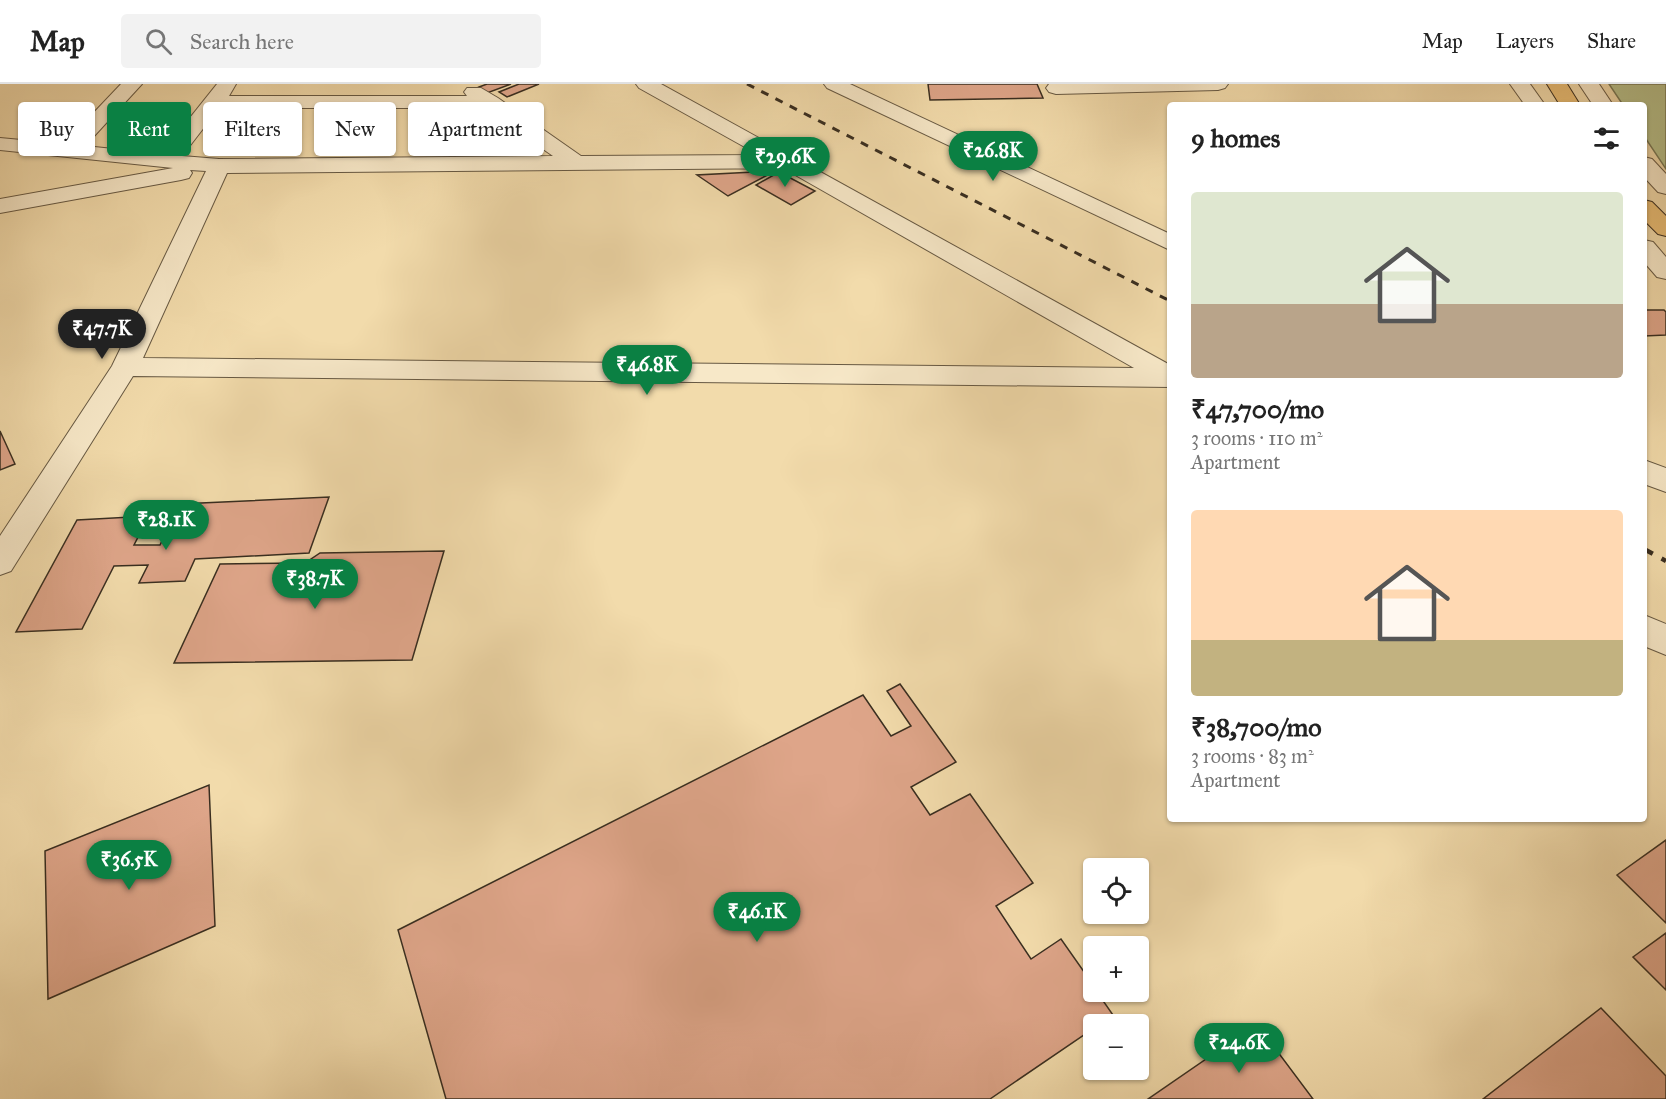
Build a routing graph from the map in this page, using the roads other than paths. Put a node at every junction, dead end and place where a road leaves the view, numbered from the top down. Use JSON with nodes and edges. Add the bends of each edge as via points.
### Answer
{"nodes":[{"id":1,"x":132,"y":84,"type":"edge"},
{"id":2,"x":228,"y":84,"type":"edge"},
{"id":3,"x":462,"y":84,"type":"edge"},
{"id":4,"x":646,"y":84,"type":"edge"},
{"id":5,"x":834,"y":84,"type":"edge"},
{"id":6,"x":1218,"y":84,"type":"edge"},
{"id":7,"x":1520,"y":84,"type":"edge"},
{"id":8,"x":1557,"y":84,"type":"edge"},
{"id":9,"x":1589,"y":84,"type":"edge"},
{"id":10,"x":1056,"y":87,"type":"dead end"},
{"id":11,"x":214,"y":102,"type":"edge"},
{"id":12,"x":302,"y":102,"type":"edge"},
{"id":13,"x":408,"y":102,"type":"edge"},
{"id":14,"x":491,"y":102,"type":"edge"},
{"id":15,"x":1533,"y":102,"type":"edge"},
{"id":16,"x":1568,"y":102,"type":"edge"},
{"id":17,"x":1601,"y":102,"type":"edge"},
{"id":18,"x":203,"y":115,"type":"edge"},
{"id":19,"x":95,"y":123,"type":"edge"},
{"id":20,"x":544,"y":140,"type":"edge"},
{"id":21,"x":0,"y":144,"type":"edge"},
{"id":22,"x":18,"y":146,"type":"edge"},
{"id":23,"x":95,"y":153,"type":"edge"},
{"id":24,"x":166,"y":160,"type":"junction"},
{"id":25,"x":787,"y":161,"type":"junction"},
{"id":26,"x":575,"y":162,"type":"junction"},
{"id":27,"x":219,"y":166,"type":"junction"},
{"id":28,"x":1647,"y":167,"type":"edge"},
{"id":29,"x":1666,"y":187,"type":"edge"},
{"id":30,"x":0,"y":206,"type":"edge"},
{"id":31,"x":1647,"y":210,"type":"edge"},
{"id":32,"x":1666,"y":229,"type":"edge"},
{"id":33,"x":1167,"y":242,"type":"edge"},
{"id":34,"x":1647,"y":250,"type":"edge"},
{"id":35,"x":1666,"y":272,"type":"edge"},
{"id":36,"x":125,"y":366,"type":"junction"},
{"id":37,"x":1167,"y":376,"type":"edge"},
{"id":38,"x":1167,"y":378,"type":"edge"},
{"id":39,"x":1647,"y":472,"type":"edge"},
{"id":40,"x":1666,"y":481,"type":"edge"},
{"id":41,"x":0,"y":562,"type":"edge"},
{"id":42,"x":1647,"y":631,"type":"edge"},
{"id":43,"x":1666,"y":641,"type":"edge"}],
"edges":[{"from":1,"to":19,"type":"street"},
{"from":2,"to":11,"type":"street"},
{"from":3,"to":14,"type":"street"},
{"from":4,"to":25,"type":"street"},
{"from":5,"to":33,"type":"street"},
{"from":6,"to":10,"type":"street"},
{"from":7,"to":15,"type":"street"},
{"from":8,"to":16,"type":"main road"},
{"from":9,"to":17,"type":"street"},
{"from":12,"to":13,"type":"street"},
{"from":18,"to":24,"type":"street"},
{"from":20,"to":26,"type":"street"},
{"from":21,"to":22,"type":"street"},
{"from":23,"to":24,"type":"street"},
{"from":24,"to":27,"type":"street"},
{"from":25,"to":26,"type":"street"},
{"from":25,"to":37,"type":"street"},
{"from":26,"to":27,"type":"street"},
{"from":27,"to":30,"type":"street"},
{"from":27,"to":36,"type":"street"},
{"from":28,"to":29,"type":"street"},
{"from":31,"to":32,"type":"main road"},
{"from":34,"to":35,"type":"street"},
{"from":36,"to":38,"type":"street"},
{"from":36,"to":41,"type":"street"},
{"from":39,"to":40,"type":"street"},
{"from":42,"to":43,"type":"street"}]}
